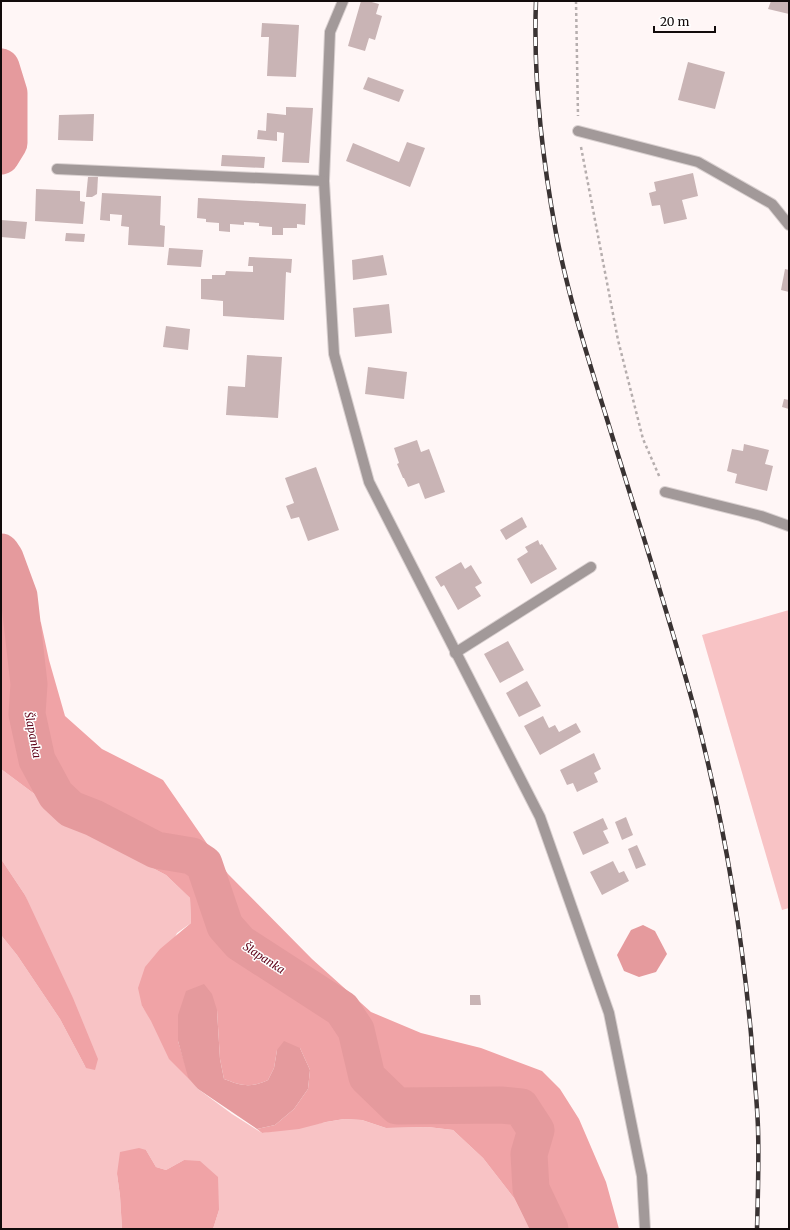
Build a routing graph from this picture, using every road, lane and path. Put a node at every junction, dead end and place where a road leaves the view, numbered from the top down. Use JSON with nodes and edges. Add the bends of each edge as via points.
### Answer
{"nodes":[{"id":1,"x":343,"y":1,"type":"edge"},
{"id":2,"x":576,"y":1,"type":"edge"},
{"id":3,"x":578,"y":131,"type":"junction"},
{"id":4,"x":56,"y":169,"type":"dead end"},
{"id":5,"x":324,"y":181,"type":"junction"},
{"id":6,"x":789,"y":225,"type":"edge"},
{"id":7,"x":665,"y":492,"type":"joint"},
{"id":8,"x":789,"y":526,"type":"edge"},
{"id":9,"x":591,"y":567,"type":"dead end"},
{"id":10,"x":455,"y":653,"type":"junction"},
{"id":11,"x":645,"y":1229,"type":"edge"}],
"edges":[{"from":1,"to":5,"type":"street","via":[[330,32]]},
{"from":2,"to":3,"type":"path"},
{"from":3,"to":6,"type":"street","via":[[698,162],[772,204]]},
{"from":3,"to":7,"type":"path","via":[[618,340],[643,439]]},
{"from":4,"to":5,"type":"street"},
{"from":5,"to":10,"type":"street","via":[[334,354],[369,482]]},
{"from":7,"to":8,"type":"street","via":[[761,516]]},
{"from":9,"to":10,"type":"street"},
{"from":10,"to":11,"type":"street","via":[[540,817],[609,1013],[642,1176]]}]}
